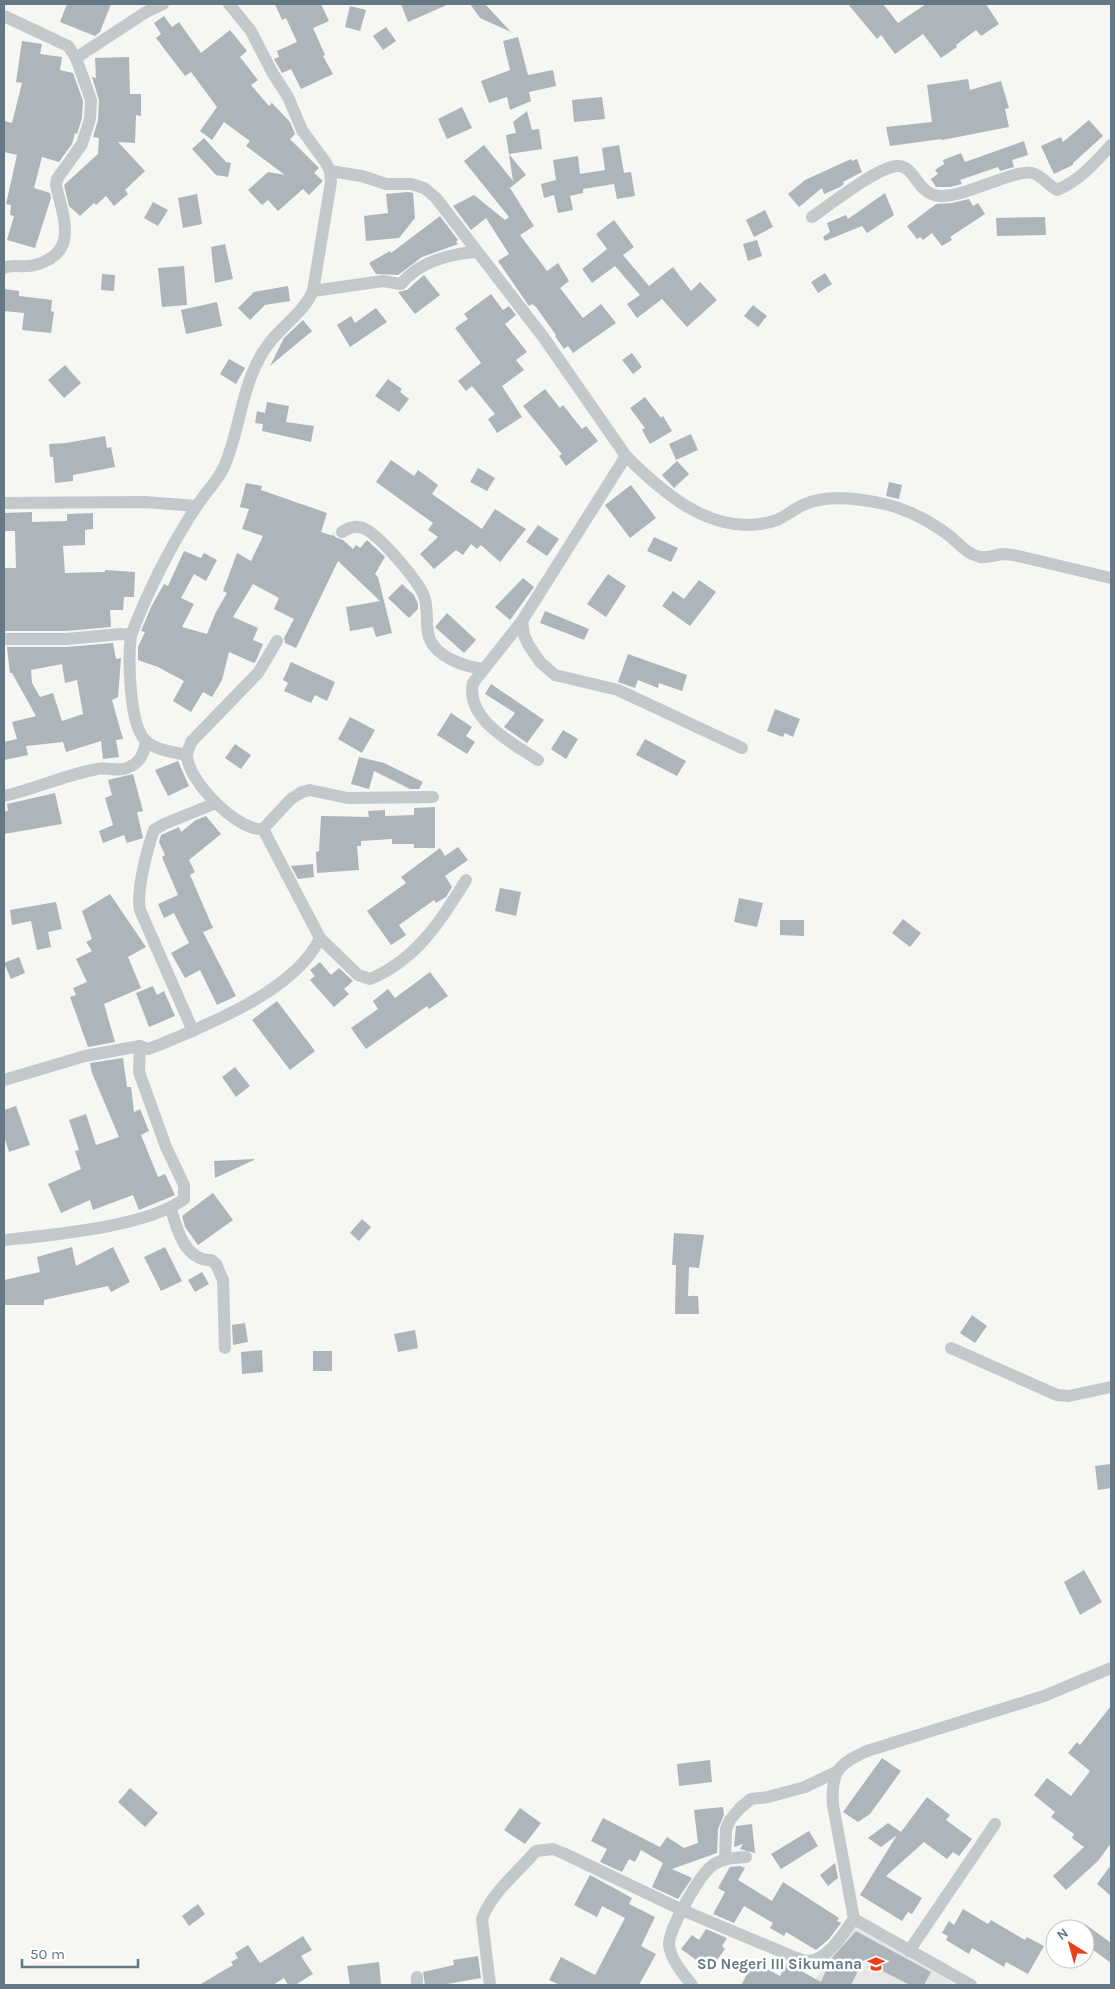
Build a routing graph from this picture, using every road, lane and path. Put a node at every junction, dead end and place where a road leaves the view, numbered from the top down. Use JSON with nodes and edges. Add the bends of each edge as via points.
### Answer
{"nodes":[{"id":1,"x":163,"y":4,"type":"edge"},
{"id":2,"x":229,"y":4,"type":"edge"},
{"id":3,"x":4,"y":16,"type":"edge"},
{"id":4,"x":76,"y":58,"type":"junction"},
{"id":5,"x":1111,"y":144,"type":"edge"},
{"id":6,"x":330,"y":171,"type":"junction"},
{"id":7,"x":812,"y":217,"type":"dead end"},
{"id":8,"x":476,"y":252,"type":"junction"},
{"id":9,"x":4,"y":268,"type":"edge"},
{"id":10,"x":313,"y":291,"type":"junction"},
{"id":11,"x":626,"y":456,"type":"junction"},
{"id":12,"x":4,"y":503,"type":"edge"},
{"id":13,"x":196,"y":506,"type":"junction"},
{"id":14,"x":342,"y":532,"type":"dead end"},
{"id":15,"x":1111,"y":578,"type":"edge"},
{"id":16,"x":522,"y":621,"type":"junction"},
{"id":17,"x":131,"y":635,"type":"junction"},
{"id":18,"x":4,"y":640,"type":"edge"},
{"id":19,"x":277,"y":642,"type":"dead end"},
{"id":20,"x":484,"y":669,"type":"junction"},
{"id":21,"x":146,"y":741,"type":"junction"},
{"id":22,"x":742,"y":748,"type":"dead end"},
{"id":23,"x":187,"y":755,"type":"junction"},
{"id":24,"x":538,"y":760,"type":"dead end"},
{"id":25,"x":4,"y":796,"type":"edge"},
{"id":26,"x":433,"y":797,"type":"dead end"},
{"id":27,"x":216,"y":803,"type":"junction"},
{"id":28,"x":263,"y":829,"type":"junction"},
{"id":29,"x":466,"y":880,"type":"dead end"},
{"id":30,"x":320,"y":938,"type":"junction"},
{"id":31,"x":192,"y":1031,"type":"junction"},
{"id":32,"x":140,"y":1046,"type":"junction"},
{"id":33,"x":4,"y":1080,"type":"edge"},
{"id":34,"x":171,"y":1209,"type":"junction"},
{"id":35,"x":4,"y":1240,"type":"edge"},
{"id":36,"x":225,"y":1348,"type":"dead end"},
{"id":37,"x":951,"y":1348,"type":"dead end"},
{"id":38,"x":1111,"y":1387,"type":"edge"},
{"id":39,"x":1111,"y":1668,"type":"edge"},
{"id":40,"x":836,"y":1772,"type":"junction"},
{"id":41,"x":995,"y":1824,"type":"dead end"},
{"id":42,"x":746,"y":1857,"type":"dead end"},
{"id":43,"x":725,"y":1859,"type":"junction"},
{"id":44,"x":682,"y":1910,"type":"junction"},
{"id":45,"x":854,"y":1919,"type":"junction"},
{"id":46,"x":909,"y":1952,"type":"junction"},
{"id":47,"x":490,"y":1985,"type":"edge"},
{"id":48,"x":692,"y":1985,"type":"edge"},
{"id":49,"x":971,"y":1985,"type":"edge"}],
"edges":[{"from":1,"to":4,"type":"street"},
{"from":2,"to":6,"type":"street","via":[[251,31],[288,97],[302,130]]},
{"from":3,"to":4,"type":"street","via":[[63,42],[73,50]]},
{"from":4,"to":9,"type":"street","via":[[91,100],[82,144],[57,178],[66,220],[60,250],[53,258],[28,266]]},
{"from":5,"to":7,"type":"street","via":[[1072,183],[1057,190],[1040,176],[1030,173],[962,193],[931,196],[922,189],[909,169],[898,166],[873,176]]},
{"from":6,"to":8,"type":"street","via":[[386,184],[411,184],[424,188],[455,220]]},
{"from":6,"to":10,"type":"street","via":[[331,182]]},
{"from":8,"to":10,"type":"street","via":[[460,253],[423,265],[401,284],[383,281]]},
{"from":8,"to":11,"type":"street","via":[[544,338]]},
{"from":10,"to":13,"type":"street","via":[[307,304],[273,337],[262,353],[244,395],[225,465],[217,481]]},
{"from":11,"to":15,"type":"street","via":[[682,504],[730,524],[756,525],[771,521],[805,504],[826,498],[858,500],[890,506],[930,524],[962,548],[981,557],[1018,556]]},
{"from":11,"to":16,"type":"street"},
{"from":12,"to":13,"type":"street","via":[[145,502]]},
{"from":13,"to":17,"type":"street","via":[[144,601]]},
{"from":14,"to":20,"type":"street","via":[[361,527],[380,540],[424,597],[428,633],[433,645],[466,667]]},
{"from":16,"to":20,"type":"street"},
{"from":16,"to":22,"type":"street","via":[[528,644],[540,662],[555,675],[618,690]]},
{"from":17,"to":18,"type":"street"},
{"from":17,"to":21,"type":"street","via":[[131,694],[139,731]]},
{"from":19,"to":23,"type":"street","via":[[258,672],[191,742]]},
{"from":20,"to":24,"type":"street","via":[[473,683],[473,703],[497,732]]},
{"from":21,"to":23,"type":"street","via":[[159,749]]},
{"from":21,"to":25,"type":"street","via":[[145,752],[126,769],[98,768]]},
{"from":23,"to":27,"type":"street","via":[[195,776]]},
{"from":26,"to":28,"type":"street","via":[[347,798],[310,790],[291,798]]},
{"from":27,"to":28,"type":"street","via":[[248,826]]},
{"from":27,"to":31,"type":"street","via":[[154,830],[139,885],[140,910]]},
{"from":28,"to":30,"type":"street"},
{"from":29,"to":30,"type":"street","via":[[424,942],[370,979],[358,975]]},
{"from":30,"to":31,"type":"street","via":[[314,951],[300,965],[261,996],[243,1008]]},
{"from":31,"to":32,"type":"street","via":[[148,1049]]},
{"from":32,"to":33,"type":"street","via":[[85,1056]]},
{"from":32,"to":34,"type":"street","via":[[139,1072],[185,1190],[184,1199]]},
{"from":34,"to":35,"type":"street","via":[[128,1222]]},
{"from":34,"to":36,"type":"street","via":[[188,1249],[201,1260],[211,1260],[220,1270]]},
{"from":37,"to":38,"type":"street","via":[[1057,1395],[1070,1396]]},
{"from":39,"to":40,"type":"street","via":[[1044,1696],[867,1751],[848,1759]]},
{"from":40,"to":43,"type":"street","via":[[805,1787],[751,1799],[730,1820],[726,1829]]},
{"from":40,"to":45,"type":"street","via":[[832,1788],[833,1805]]},
{"from":41,"to":46,"type":"street"},
{"from":42,"to":43,"type":"street"},
{"from":43,"to":44,"type":"street","via":[[712,1865],[703,1875]]},
{"from":44,"to":45,"type":"street","via":[[808,1961],[819,1958],[830,1949]]},
{"from":44,"to":47,"type":"street","via":[[563,1853],[553,1849],[536,1851],[493,1899],[482,1919]]},
{"from":44,"to":48,"type":"street","via":[[669,1946]]},
{"from":45,"to":46,"type":"street"},
{"from":46,"to":49,"type":"street"}]}
